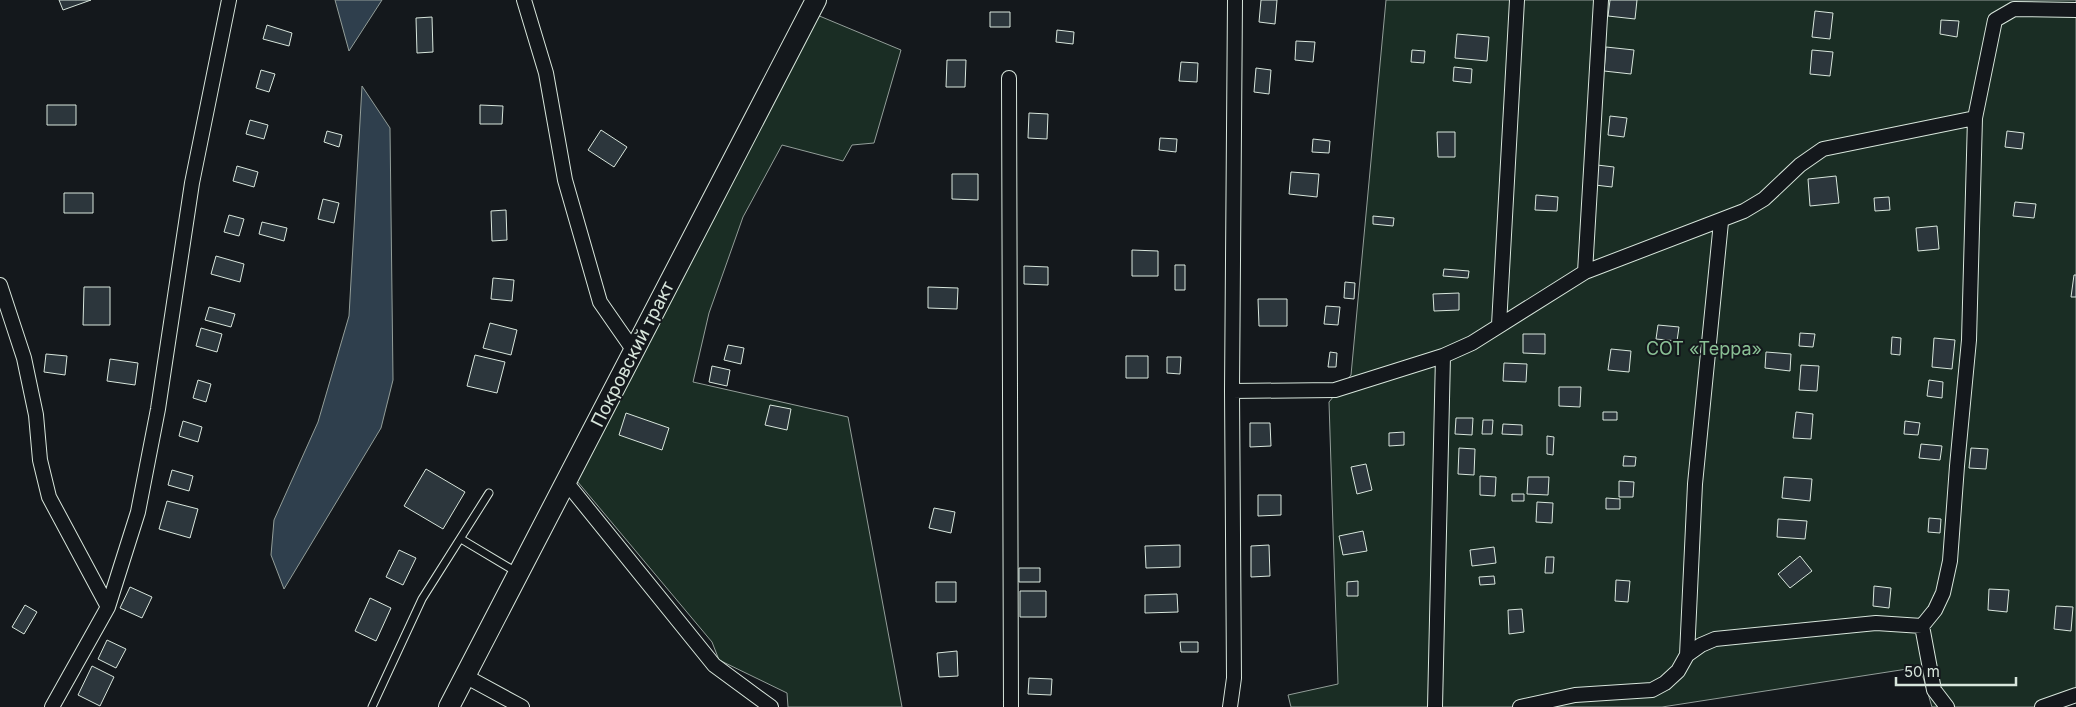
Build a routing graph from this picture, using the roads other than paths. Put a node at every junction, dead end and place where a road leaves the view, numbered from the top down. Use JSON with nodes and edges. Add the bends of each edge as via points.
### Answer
{"nodes":[{"id":1,"x":229,"y":0,"type":"edge"},
{"id":2,"x":524,"y":0,"type":"edge"},
{"id":3,"x":816,"y":0,"type":"edge"},
{"id":4,"x":1235,"y":0,"type":"edge"},
{"id":5,"x":1517,"y":0,"type":"edge"},
{"id":6,"x":1601,"y":0,"type":"edge"},
{"id":7,"x":2076,"y":10,"type":"edge"},
{"id":8,"x":1009,"y":78,"type":"dead end"},
{"id":9,"x":1975,"y":118,"type":"junction"},
{"id":10,"x":1721,"y":222,"type":"junction"},
{"id":11,"x":1585,"y":272,"type":"junction"},
{"id":12,"x":0,"y":285,"type":"edge"},
{"id":13,"x":1499,"y":325,"type":"junction"},
{"id":14,"x":634,"y":352,"type":"junction"},
{"id":15,"x":1443,"y":356,"type":"junction"},
{"id":16,"x":1232,"y":391,"type":"junction"},
{"id":17,"x":566,"y":482,"type":"junction"},
{"id":18,"x":489,"y":492,"type":"dead end"},
{"id":19,"x":461,"y":539,"type":"junction"},
{"id":20,"x":518,"y":573,"type":"junction"},
{"id":21,"x":108,"y":607,"type":"junction"},
{"id":22,"x":1922,"y":626,"type":"junction"},
{"id":23,"x":1687,"y":655,"type":"junction"},
{"id":24,"x":465,"y":676,"type":"junction"},
{"id":25,"x":2076,"y":696,"type":"edge"},
{"id":26,"x":52,"y":707,"type":"edge"},
{"id":27,"x":372,"y":707,"type":"edge"},
{"id":28,"x":449,"y":707,"type":"edge"},
{"id":29,"x":522,"y":707,"type":"edge"},
{"id":30,"x":771,"y":707,"type":"edge"},
{"id":31,"x":1011,"y":707,"type":"edge"},
{"id":32,"x":1230,"y":707,"type":"edge"},
{"id":33,"x":1435,"y":707,"type":"edge"},
{"id":34,"x":1520,"y":707,"type":"edge"},
{"id":35,"x":1948,"y":707,"type":"edge"},
{"id":36,"x":2042,"y":707,"type":"edge"}],
"edges":[{"from":1,"to":21,"type":"street","via":[[192,183],[158,410],[138,512]]},
{"from":2,"to":14,"type":"street","via":[[546,73],[565,180],[600,302]]},
{"from":3,"to":14,"type":"main road","name":"Покровский тракт"},
{"from":4,"to":16,"type":"street"},
{"from":5,"to":13,"type":"street"},
{"from":6,"to":11,"type":"street"},
{"from":7,"to":9,"type":"street","via":[[2014,9],[1995,20]]},
{"from":8,"to":31,"type":"street"},
{"from":9,"to":10,"type":"street","via":[[1823,149],[1800,165],[1764,199]]},
{"from":9,"to":22,"type":"street","via":[[1969,340],[1950,561],[1943,593]]},
{"from":10,"to":11,"type":"street"},
{"from":10,"to":23,"type":"street","via":[[1694,484]]},
{"from":11,"to":13,"type":"street"},
{"from":12,"to":21,"type":"street","via":[[24,358],[49,497]]},
{"from":13,"to":15,"type":"street","via":[[1472,343]]},
{"from":14,"to":17,"type":"main road","name":"Покровский тракт"},
{"from":15,"to":16,"type":"street","via":[[1335,390]]},
{"from":15,"to":33,"type":"street"},
{"from":16,"to":32,"type":"street","via":[[1234,668]]},
{"from":17,"to":20,"type":"main road","name":"Покровский тракт"},
{"from":17,"to":30,"type":"street","via":[[714,665]]},
{"from":18,"to":19,"type":"lane"},
{"from":19,"to":20,"type":"lane"},
{"from":19,"to":27,"type":"lane","via":[[422,599]]},
{"from":20,"to":24,"type":"main road","name":"Покровский тракт"},
{"from":21,"to":26,"type":"street"},
{"from":22,"to":23,"type":"street","via":[[1876,623],[1726,638],[1701,645]]},
{"from":22,"to":35,"type":"street","via":[[1934,690]]},
{"from":23,"to":34,"type":"street","via":[[1678,671],[1652,690],[1576,695]]},
{"from":24,"to":28,"type":"main road","name":"Покровский тракт"},
{"from":24,"to":29,"type":"street"},
{"from":25,"to":36,"type":"street"}]}
